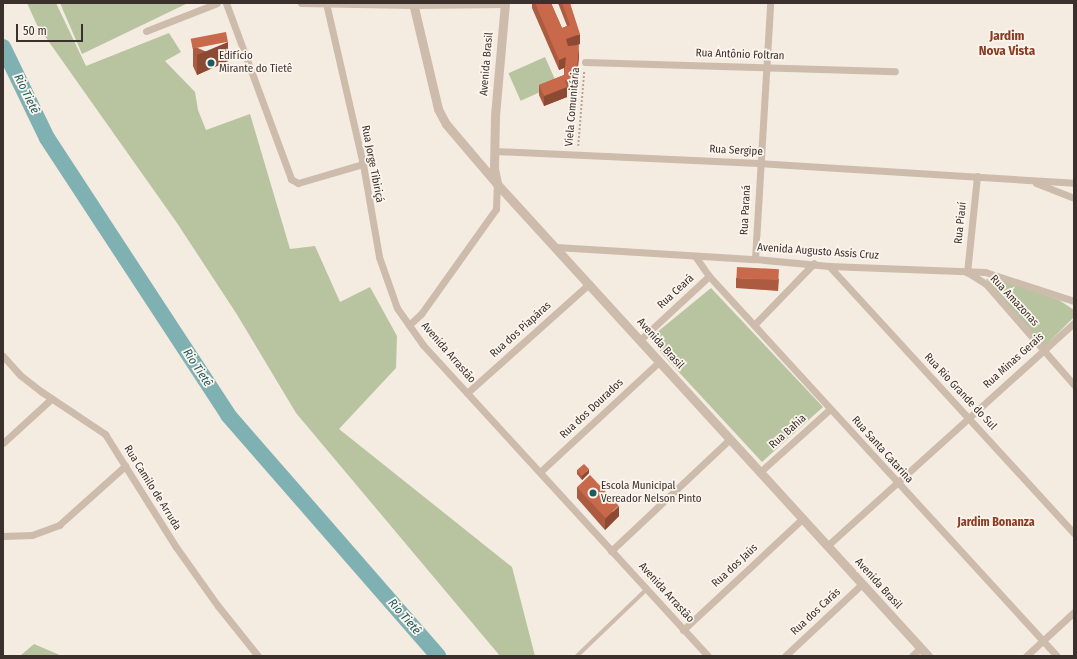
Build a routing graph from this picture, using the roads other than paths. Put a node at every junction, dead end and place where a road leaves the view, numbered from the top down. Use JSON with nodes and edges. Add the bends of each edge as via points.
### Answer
{"nodes":[{"id":1,"x":217,"y":3,"type":"edge"},
{"id":2,"x":226,"y":3,"type":"edge"},
{"id":3,"x":301,"y":3,"type":"edge"},
{"id":4,"x":505,"y":3,"type":"edge"},
{"id":5,"x":770,"y":3,"type":"edge"},
{"id":6,"x":326,"y":4,"type":"edge"},
{"id":7,"x":413,"y":4,"type":"edge"},
{"id":8,"x":146,"y":31,"type":"dead end"},
{"id":9,"x":585,"y":62,"type":"road end"},
{"id":10,"x":765,"y":66,"type":"junction"},
{"id":11,"x":894,"y":71,"type":"dead end"},
{"id":12,"x":494,"y":151,"type":"junction"},
{"id":13,"x":759,"y":163,"type":"junction"},
{"id":14,"x":363,"y":164,"type":"junction"},
{"id":15,"x":977,"y":176,"type":"junction"},
{"id":16,"x":1030,"y":181,"type":"junction"},
{"id":17,"x":1074,"y":183,"type":"edge"},
{"id":18,"x":497,"y":184,"type":"junction"},
{"id":19,"x":1074,"y":198,"type":"edge"},
{"id":20,"x":556,"y":247,"type":"junction"},
{"id":21,"x":695,"y":256,"type":"junction"},
{"id":22,"x":755,"y":258,"type":"junction"},
{"id":23,"x":814,"y":263,"type":"junction"},
{"id":24,"x":829,"y":266,"type":"junction"},
{"id":25,"x":967,"y":272,"type":"junction"},
{"id":26,"x":709,"y":276,"type":"junction"},
{"id":27,"x":589,"y":284,"type":"junction"},
{"id":28,"x":1074,"y":301,"type":"edge"},
{"id":29,"x":1074,"y":323,"type":"edge"},
{"id":30,"x":409,"y":325,"type":"junction"},
{"id":31,"x":754,"y":325,"type":"junction"},
{"id":32,"x":640,"y":340,"type":"junction"},
{"id":33,"x":1043,"y":350,"type":"junction"},
{"id":34,"x":3,"y":356,"type":"edge"},
{"id":35,"x":660,"y":361,"type":"junction"},
{"id":36,"x":1074,"y":385,"type":"edge"},
{"id":37,"x":467,"y":393,"type":"junction"},
{"id":38,"x":52,"y":398,"type":"junction"},
{"id":39,"x":830,"y":409,"type":"junction"},
{"id":40,"x":969,"y":417,"type":"junction"},
{"id":41,"x":730,"y":439,"type":"junction"},
{"id":42,"x":3,"y":443,"type":"edge"},
{"id":43,"x":125,"y":466,"type":"junction"},
{"id":44,"x":540,"y":472,"type":"junction"},
{"id":45,"x":760,"y":472,"type":"junction"},
{"id":46,"x":897,"y":483,"type":"junction"},
{"id":47,"x":803,"y":518,"type":"junction"},
{"id":48,"x":1074,"y":533,"type":"edge"},
{"id":49,"x":3,"y":536,"type":"edge"},
{"id":50,"x":828,"y":546,"type":"junction"},
{"id":51,"x":611,"y":551,"type":"junction"},
{"id":52,"x":862,"y":584,"type":"junction"},
{"id":53,"x":647,"y":589,"type":"junction"},
{"id":54,"x":1074,"y":612,"type":"edge"},
{"id":55,"x":683,"y":630,"type":"junction"},
{"id":56,"x":1043,"y":640,"type":"junction"},
{"id":57,"x":920,"y":648,"type":"junction"},
{"id":58,"x":258,"y":656,"type":"edge"},
{"id":59,"x":577,"y":656,"type":"edge"},
{"id":60,"x":708,"y":656,"type":"edge"},
{"id":61,"x":785,"y":656,"type":"edge"},
{"id":62,"x":912,"y":656,"type":"edge"},
{"id":63,"x":928,"y":656,"type":"edge"},
{"id":64,"x":1026,"y":656,"type":"edge"},
{"id":65,"x":1057,"y":656,"type":"edge"}],
"edges":[{"from":1,"to":8,"type":"street"},
{"from":2,"to":14,"type":"street","via":[[288,175],[298,183]]},
{"from":3,"to":6,"type":"street"},
{"from":4,"to":7,"type":"street"},
{"from":4,"to":12,"type":"street","name":"Avenida Brasil","via":[[497,79]]},
{"from":5,"to":10,"type":"street","name":"Rua Paraná"},
{"from":6,"to":7,"type":"street"},
{"from":6,"to":14,"type":"street","name":"Rua Jorge Tibiriçá"},
{"from":7,"to":18,"type":"street","via":[[438,108],[446,124]]},
{"from":9,"to":10,"type":"street","name":"Rua Antônio Foltran"},
{"from":10,"to":11,"type":"street","name":"Rua Antônio Foltran"},
{"from":10,"to":13,"type":"street","name":"Rua Paraná"},
{"from":12,"to":13,"type":"street","name":"Rua Sergipe"},
{"from":12,"to":18,"type":"street","name":"Avenida Brasil"},
{"from":13,"to":15,"type":"street","name":"Rua Sergipe"},
{"from":13,"to":22,"type":"street","name":"Rua Paraná"},
{"from":14,"to":30,"type":"street","name":"Rua Jorge Tibiriçá","via":[[379,257],[398,308]]},
{"from":15,"to":16,"type":"street","name":"Rua Sergipe"},
{"from":15,"to":25,"type":"street","name":"Rua Piauí"},
{"from":16,"to":17,"type":"street"},
{"from":16,"to":19,"type":"street"},
{"from":18,"to":20,"type":"street","name":"Avenida Brasil"},
{"from":18,"to":30,"type":"street","name":"Avenida Arrastão","via":[[496,209],[421,314]]},
{"from":20,"to":21,"type":"street","name":"Avenida Augusto Assis Cruz"},
{"from":20,"to":27,"type":"street","name":"Avenida Brasil"},
{"from":21,"to":22,"type":"street","name":"Avenida Augusto Assis Cruz"},
{"from":21,"to":26,"type":"street","name":"Rua Santa Catarina"},
{"from":22,"to":23,"type":"street","name":"Avenida Augusto Assis Cruz"},
{"from":23,"to":24,"type":"street","name":"Avenida Augusto Assis Cruz"},
{"from":23,"to":31,"type":"street"},
{"from":24,"to":25,"type":"street","name":"Avenida Augusto Assis Cruz"},
{"from":24,"to":40,"type":"street","name":"Rua Rio Grande do Sul"},
{"from":25,"to":28,"type":"street","name":"Avenida Augusto Assis Cruz","via":[[985,272],[1009,278]]},
{"from":25,"to":33,"type":"street","name":"Rua Amazonas","via":[[986,284]]},
{"from":26,"to":31,"type":"street","name":"Rua Santa Catarina"},
{"from":26,"to":32,"type":"street","name":"Rua Ceará"},
{"from":27,"to":32,"type":"street","name":"Avenida Brasil"},
{"from":27,"to":37,"type":"street","name":"Rua dos Piapáras"},
{"from":29,"to":33,"type":"street","name":"Rua Minas Gerais"},
{"from":30,"to":37,"type":"street","name":"Avenida Arrastão"},
{"from":31,"to":39,"type":"street","name":"Rua Santa Catarina"},
{"from":32,"to":35,"type":"street","name":"Avenida Brasil"},
{"from":33,"to":36,"type":"street","name":"Rua Amazonas"},
{"from":33,"to":40,"type":"street","name":"Rua Minas Gerais"},
{"from":34,"to":38,"type":"street","name":"Rua Camilo de Arruda","via":[[20,375]]},
{"from":35,"to":41,"type":"street","name":"Avenida Brasil"},
{"from":35,"to":44,"type":"street","name":"Rua dos Dourados"},
{"from":37,"to":44,"type":"street","name":"Avenida Arrastão"},
{"from":38,"to":42,"type":"street"},
{"from":38,"to":43,"type":"street","name":"Rua Camilo de Arruda","via":[[97,427]]},
{"from":39,"to":45,"type":"street","name":"Rua Bahia"},
{"from":39,"to":46,"type":"street","name":"Rua Santa Catarina"},
{"from":40,"to":46,"type":"street","name":"Rua Minas Gerais"},
{"from":40,"to":48,"type":"street","name":"Rua Rio Grande do Sul"},
{"from":41,"to":45,"type":"street","name":"Avenida Brasil"},
{"from":41,"to":51,"type":"street"},
{"from":43,"to":49,"type":"street","via":[[59,525],[32,535]]},
{"from":43,"to":58,"type":"street","name":"Rua Camilo de Arruda","via":[[176,547]]},
{"from":44,"to":51,"type":"street","name":"Avenida Arrastão"},
{"from":45,"to":47,"type":"street","name":"Avenida Brasil"},
{"from":46,"to":50,"type":"street","name":"Rua Minas Gerais"},
{"from":46,"to":56,"type":"street","name":"Rua Santa Catarina"},
{"from":47,"to":50,"type":"street","name":"Avenida Brasil"},
{"from":47,"to":55,"type":"street","name":"Rua dos Jaús"},
{"from":50,"to":52,"type":"street","name":"Avenida Brasil"},
{"from":51,"to":53,"type":"street","name":"Avenida Arrastão"},
{"from":52,"to":57,"type":"street","name":"Avenida Brasil"},
{"from":52,"to":61,"type":"street","name":"Rua dos Carás"},
{"from":53,"to":55,"type":"street","name":"Avenida Arrastão"},
{"from":53,"to":59,"type":"lane"},
{"from":54,"to":56,"type":"street"},
{"from":55,"to":60,"type":"street","name":"Avenida Arrastão"},
{"from":56,"to":64,"type":"street"},
{"from":56,"to":65,"type":"street","name":"Rua Santa Catarina"},
{"from":57,"to":62,"type":"street"},
{"from":57,"to":63,"type":"street","name":"Avenida Brasil"}]}
